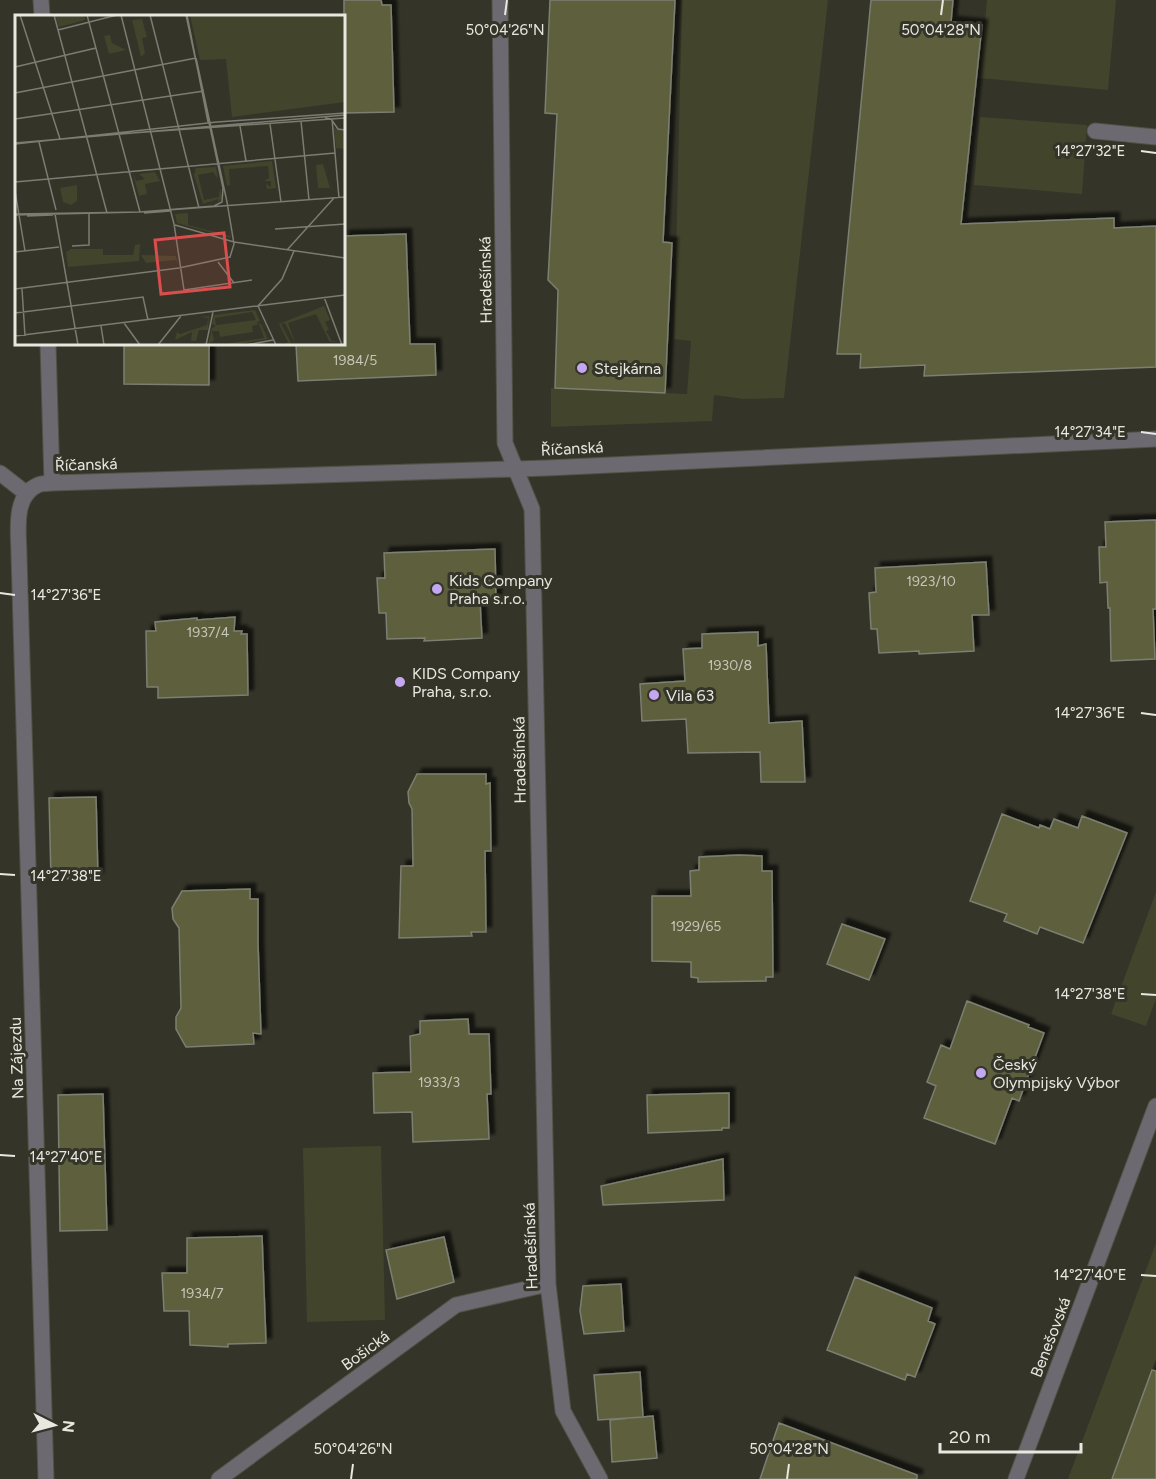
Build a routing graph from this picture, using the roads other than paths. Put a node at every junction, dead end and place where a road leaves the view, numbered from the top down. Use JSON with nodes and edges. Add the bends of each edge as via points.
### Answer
{"nodes":[{"id":1,"x":41,"y":0,"type":"edge"},
{"id":2,"x":500,"y":0,"type":"edge"},
{"id":3,"x":42,"y":15,"type":"edge"},
{"id":4,"x":1095,"y":131,"type":"dead end"},
{"id":5,"x":1156,"y":137,"type":"edge"},
{"id":6,"x":48,"y":345,"type":"edge"},
{"id":7,"x":1156,"y":439,"type":"edge"},
{"id":8,"x":515,"y":469,"type":"junction"},
{"id":9,"x":0,"y":472,"type":"edge"},
{"id":10,"x":52,"y":483,"type":"junction"},
{"id":11,"x":27,"y":494,"type":"junction"},
{"id":12,"x":1156,"y":1106,"type":"edge"},
{"id":13,"x":548,"y":1284,"type":"junction"},
{"id":14,"x":46,"y":1479,"type":"edge"},
{"id":15,"x":219,"y":1479,"type":"edge"},
{"id":16,"x":600,"y":1479,"type":"edge"},
{"id":17,"x":1016,"y":1479,"type":"edge"}],
"edges":[{"from":1,"to":3,"type":"street"},
{"from":2,"to":8,"type":"street","name":"Hradešínská","via":[[505,443]]},
{"from":4,"to":5,"type":"street"},
{"from":6,"to":10,"type":"street"},
{"from":7,"to":8,"type":"street","name":"Říčanská"},
{"from":8,"to":10,"type":"street","name":"Říčanská"},
{"from":8,"to":13,"type":"street","name":"Hradešínská","via":[[532,509]]},
{"from":9,"to":11,"type":"street"},
{"from":10,"to":11,"type":"street","name":"Říčanská","via":[[38,485]]},
{"from":11,"to":14,"type":"street","name":"Na Zájezdu","via":[[21,503],[19,546]]},
{"from":12,"to":17,"type":"street","name":"Benešovská"},
{"from":13,"to":15,"type":"street","name":"Bošická","via":[[456,1305]]},
{"from":13,"to":16,"type":"street","name":"Hradešínská","via":[[563,1411]]}]}
